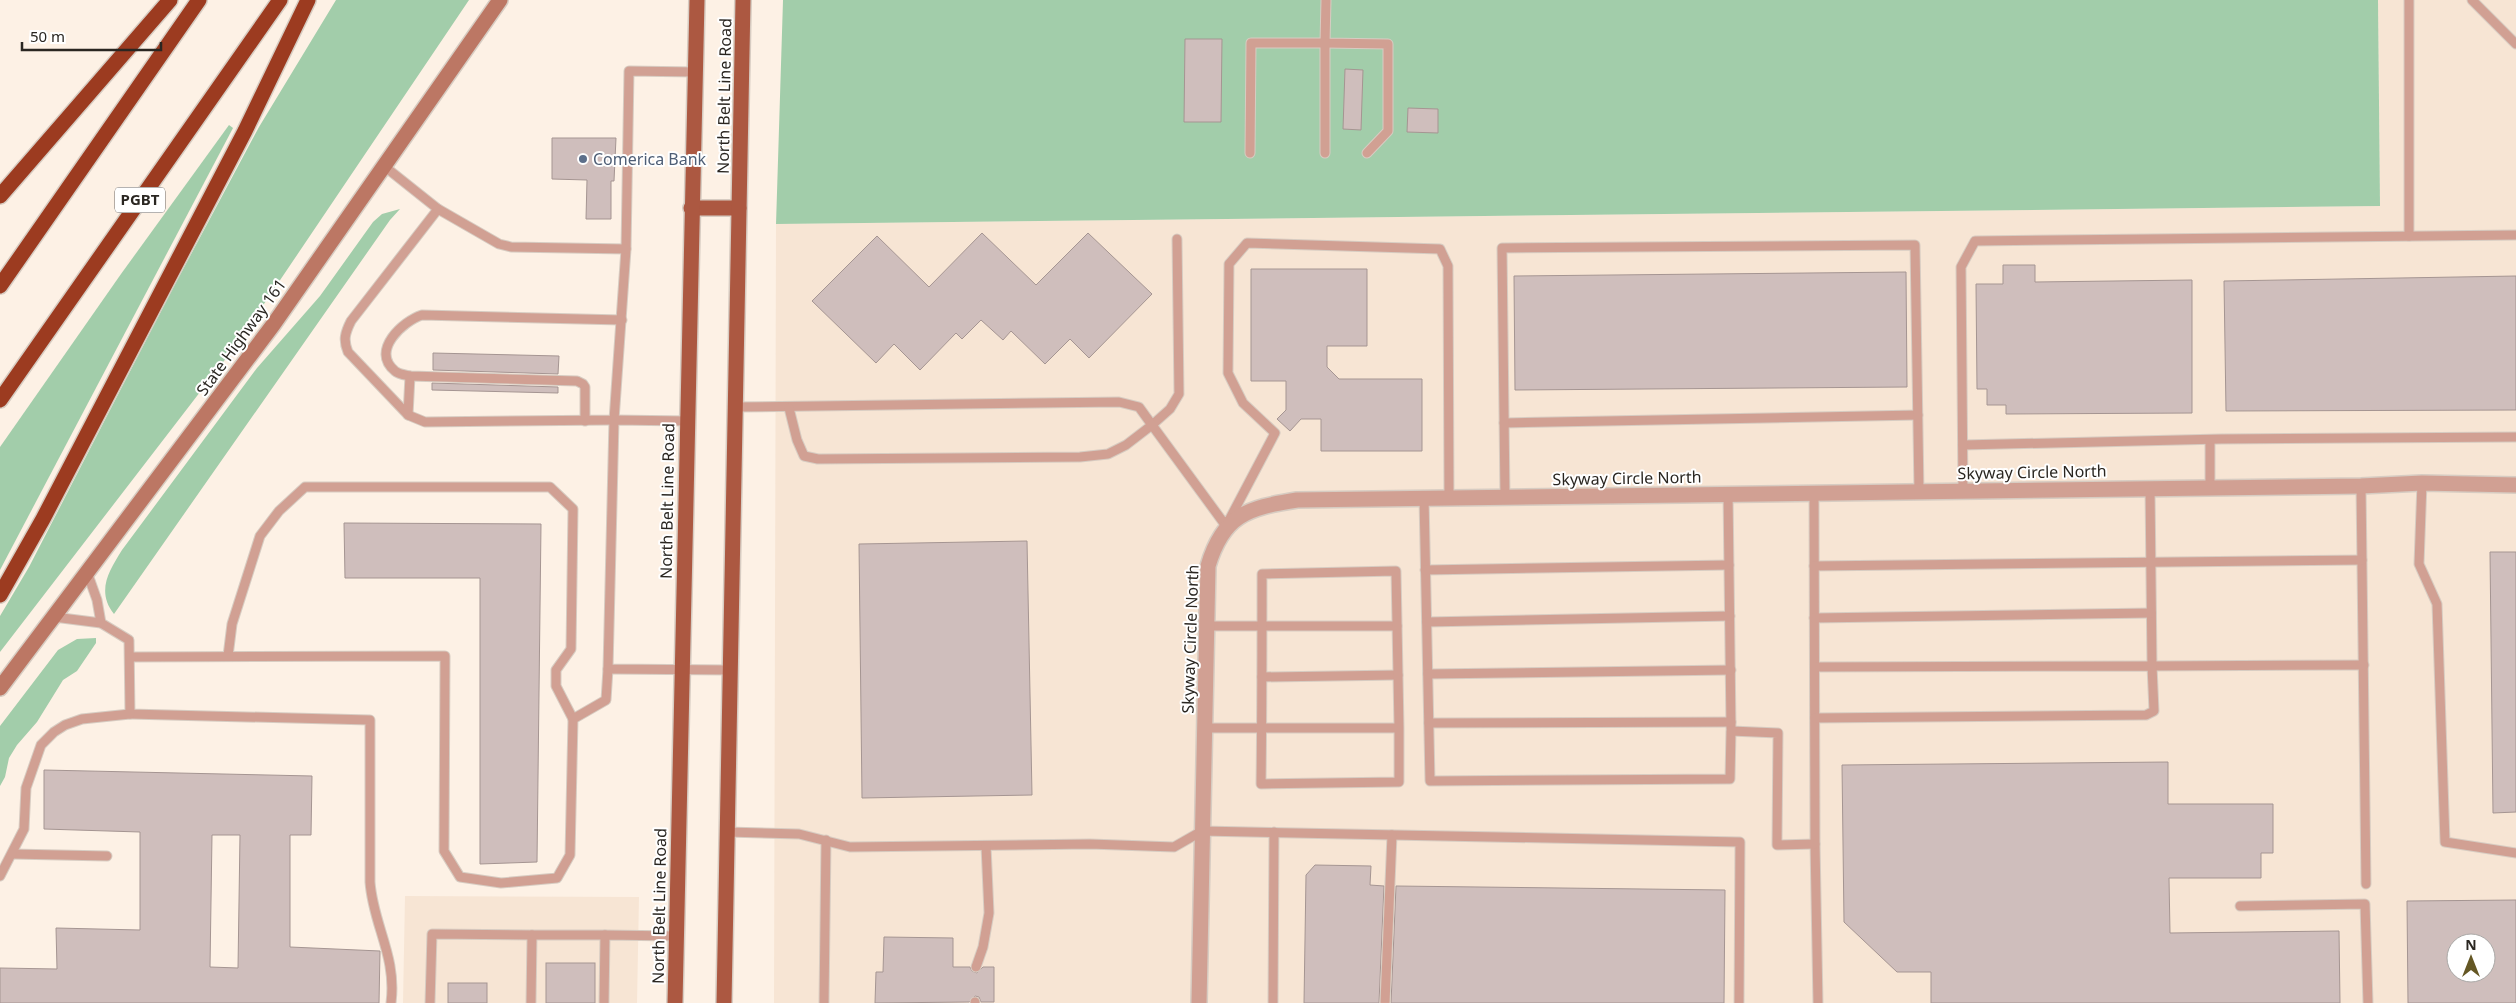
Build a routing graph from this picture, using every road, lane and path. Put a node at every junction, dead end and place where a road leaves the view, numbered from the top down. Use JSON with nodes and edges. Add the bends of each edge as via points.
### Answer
{"nodes":[{"id":1,"x":170,"y":0,"type":"edge"},
{"id":2,"x":199,"y":0,"type":"edge"},
{"id":3,"x":280,"y":0,"type":"edge"},
{"id":4,"x":308,"y":0,"type":"edge"},
{"id":5,"x":500,"y":0,"type":"edge"},
{"id":6,"x":696,"y":0,"type":"edge"},
{"id":7,"x":743,"y":0,"type":"edge"},
{"id":8,"x":1326,"y":0,"type":"edge"},
{"id":9,"x":2409,"y":0,"type":"edge"},
{"id":10,"x":2472,"y":0,"type":"edge"},
{"id":11,"x":1325,"y":43,"type":"junction"},
{"id":12,"x":2516,"y":44,"type":"edge"},
{"id":13,"x":696,"y":72,"type":"junction"},
{"id":14,"x":1250,"y":153,"type":"dead end"},
{"id":15,"x":1324,"y":153,"type":"dead end"},
{"id":16,"x":1367,"y":153,"type":"dead end"},
{"id":17,"x":384,"y":166,"type":"junction"},
{"id":18,"x":0,"y":196,"type":"edge"},
{"id":19,"x":691,"y":208,"type":"junction"},
{"id":20,"x":740,"y":208,"type":"junction"},
{"id":21,"x":438,"y":209,"type":"junction"},
{"id":22,"x":2516,"y":234,"type":"edge"},
{"id":23,"x":2409,"y":236,"type":"junction"},
{"id":24,"x":1177,"y":239,"type":"dead end"},
{"id":25,"x":626,"y":249,"type":"junction"},
{"id":26,"x":0,"y":286,"type":"edge"},
{"id":27,"x":622,"y":320,"type":"junction"},
{"id":28,"x":410,"y":376,"type":"junction"},
{"id":29,"x":0,"y":400,"type":"edge"},
{"id":30,"x":736,"y":407,"type":"junction"},
{"id":31,"x":789,"y":408,"type":"junction"},
{"id":32,"x":408,"y":415,"type":"junction"},
{"id":33,"x":1918,"y":415,"type":"junction"},
{"id":34,"x":614,"y":420,"type":"junction"},
{"id":35,"x":585,"y":421,"type":"junction"},
{"id":36,"x":687,"y":421,"type":"junction"},
{"id":37,"x":1504,"y":423,"type":"junction"},
{"id":38,"x":1152,"y":425,"type":"junction"},
{"id":39,"x":2516,"y":437,"type":"edge"},
{"id":40,"x":2210,"y":440,"type":"junction"},
{"id":41,"x":1963,"y":445,"type":"junction"},
{"id":42,"x":2422,"y":483,"type":"junction"},
{"id":43,"x":2516,"y":485,"type":"edge"},
{"id":44,"x":2361,"y":486,"type":"junction"},
{"id":45,"x":2150,"y":488,"type":"junction"},
{"id":46,"x":2210,"y":488,"type":"junction"},
{"id":47,"x":1963,"y":490,"type":"junction"},
{"id":48,"x":1919,"y":491,"type":"junction"},
{"id":49,"x":1814,"y":492,"type":"junction"},
{"id":50,"x":1728,"y":493,"type":"junction"},
{"id":51,"x":1505,"y":497,"type":"junction"},
{"id":52,"x":1424,"y":498,"type":"junction"},
{"id":53,"x":1449,"y":498,"type":"junction"},
{"id":54,"x":1226,"y":526,"type":"junction"},
{"id":55,"x":2362,"y":560,"type":"junction"},
{"id":56,"x":2151,"y":562,"type":"junction"},
{"id":57,"x":1729,"y":565,"type":"junction"},
{"id":58,"x":1814,"y":566,"type":"junction"},
{"id":59,"x":1425,"y":570,"type":"junction"},
{"id":60,"x":87,"y":572,"type":"junction"},
{"id":61,"x":0,"y":595,"type":"edge"},
{"id":62,"x":2152,"y":613,"type":"junction"},
{"id":63,"x":1730,"y":616,"type":"junction"},
{"id":64,"x":54,"y":617,"type":"junction"},
{"id":65,"x":1814,"y":618,"type":"junction"},
{"id":66,"x":1427,"y":622,"type":"junction"},
{"id":67,"x":101,"y":623,"type":"junction"},
{"id":68,"x":1206,"y":626,"type":"junction"},
{"id":69,"x":1397,"y":626,"type":"junction"},
{"id":70,"x":1262,"y":627,"type":"junction"},
{"id":71,"x":228,"y":656,"type":"junction"},
{"id":72,"x":130,"y":657,"type":"junction"},
{"id":73,"x":2364,"y":665,"type":"junction"},
{"id":74,"x":1815,"y":666,"type":"junction"},
{"id":75,"x":2152,"y":666,"type":"junction"},
{"id":76,"x":608,"y":669,"type":"junction"},
{"id":77,"x":681,"y":670,"type":"junction"},
{"id":78,"x":730,"y":670,"type":"junction"},
{"id":79,"x":1731,"y":670,"type":"junction"},
{"id":80,"x":1428,"y":674,"type":"junction"},
{"id":81,"x":1398,"y":675,"type":"junction"},
{"id":82,"x":1262,"y":677,"type":"junction"},
{"id":83,"x":0,"y":688,"type":"edge"},
{"id":84,"x":130,"y":714,"type":"junction"},
{"id":85,"x":1815,"y":718,"type":"junction"},
{"id":86,"x":573,"y":719,"type":"junction"},
{"id":87,"x":1429,"y":723,"type":"junction"},
{"id":88,"x":1731,"y":726,"type":"junction"},
{"id":89,"x":1204,"y":728,"type":"junction"},
{"id":90,"x":1261,"y":728,"type":"junction"},
{"id":91,"x":1399,"y":728,"type":"junction"},
{"id":92,"x":1202,"y":830,"type":"junction"},
{"id":93,"x":727,"y":832,"type":"junction"},
{"id":94,"x":1274,"y":832,"type":"junction"},
{"id":95,"x":1392,"y":834,"type":"junction"},
{"id":96,"x":826,"y":840,"type":"junction"},
{"id":97,"x":1815,"y":844,"type":"junction"},
{"id":98,"x":986,"y":846,"type":"junction"},
{"id":99,"x":2516,"y":853,"type":"edge"},
{"id":100,"x":12,"y":854,"type":"junction"},
{"id":101,"x":107,"y":856,"type":"dead end"},
{"id":102,"x":0,"y":876,"type":"edge"},
{"id":103,"x":2366,"y":884,"type":"dead end"},
{"id":104,"x":2240,"y":906,"type":"dead end"},
{"id":105,"x":532,"y":935,"type":"junction"},
{"id":106,"x":605,"y":935,"type":"junction"},
{"id":107,"x":676,"y":936,"type":"junction"},
{"id":108,"x":976,"y":967,"type":"dead end"},
{"id":109,"x":391,"y":1003,"type":"edge"},
{"id":110,"x":430,"y":1003,"type":"edge"},
{"id":111,"x":531,"y":1003,"type":"edge"},
{"id":112,"x":604,"y":1003,"type":"edge"},
{"id":113,"x":675,"y":1003,"type":"edge"},
{"id":114,"x":724,"y":1003,"type":"edge"},
{"id":115,"x":824,"y":1003,"type":"edge"},
{"id":116,"x":1199,"y":1003,"type":"edge"},
{"id":117,"x":1273,"y":1003,"type":"edge"},
{"id":118,"x":1385,"y":1003,"type":"edge"},
{"id":119,"x":1739,"y":1003,"type":"edge"},
{"id":120,"x":1818,"y":1003,"type":"edge"},
{"id":121,"x":2368,"y":1003,"type":"edge"}],
"edges":[{"from":1,"to":18,"type":"highway"},
{"from":2,"to":26,"type":"highway"},
{"from":3,"to":29,"type":"highway","number":"PGBT"},
{"from":4,"to":61,"type":"highway","via":[[245,131],[43,519]]},
{"from":5,"to":17,"type":"main road","name":"State Highway 161"},
{"from":6,"to":13,"type":"main road","name":"North Belt Line Road"},
{"from":7,"to":20,"type":"main road","name":"North Belt Line Road"},
{"from":8,"to":11,"type":"lane"},
{"from":9,"to":23,"type":"lane"},
{"from":10,"to":12,"type":"lane"},
{"from":11,"to":14,"type":"lane","via":[[1251,43]]},
{"from":11,"to":15,"type":"lane"},
{"from":11,"to":16,"type":"lane","via":[[1388,44],[1388,131]]},
{"from":13,"to":19,"type":"main road","name":"North Belt Line Road"},
{"from":13,"to":25,"type":"lane","via":[[629,71]]},
{"from":17,"to":21,"type":"lane"},
{"from":17,"to":60,"type":"main road","name":"State Highway 161","via":[[273,325]]},
{"from":19,"to":20,"type":"main road"},
{"from":19,"to":36,"type":"main road","name":"North Belt Line Road"},
{"from":20,"to":30,"type":"main road","name":"North Belt Line Road"},
{"from":21,"to":25,"type":"lane","via":[[510,247]]},
{"from":21,"to":32,"type":"lane","via":[[345,333],[344,343],[348,352]]},
{"from":22,"to":23,"type":"lane"},
{"from":23,"to":41,"type":"lane","via":[[1975,241],[1961,268]]},
{"from":24,"to":38,"type":"lane","via":[[1179,394],[1170,409]]},
{"from":25,"to":27,"type":"lane"},
{"from":27,"to":28,"type":"lane","via":[[422,315],[401,327],[385,349],[385,356],[395,371]]},
{"from":27,"to":34,"type":"lane"},
{"from":28,"to":32,"type":"lane"},
{"from":28,"to":35,"type":"lane","via":[[577,381],[584,387]]},
{"from":30,"to":31,"type":"lane"},
{"from":30,"to":78,"type":"main road","name":"North Belt Line Road"},
{"from":31,"to":38,"type":"lane","via":[[1119,402],[1139,407]]},
{"from":31,"to":38,"type":"lane","via":[[804,456],[818,459],[1090,456],[1108,454],[1126,445]]},
{"from":32,"to":35,"type":"lane","via":[[426,422]]},
{"from":33,"to":37,"type":"lane"},
{"from":33,"to":37,"type":"lane","via":[[1915,245],[1502,248]]},
{"from":33,"to":48,"type":"lane"},
{"from":34,"to":35,"type":"lane"},
{"from":34,"to":36,"type":"lane"},
{"from":34,"to":76,"type":"lane"},
{"from":36,"to":77,"type":"main road","name":"North Belt Line Road"},
{"from":37,"to":51,"type":"lane"},
{"from":38,"to":54,"type":"lane"},
{"from":39,"to":40,"type":"lane"},
{"from":40,"to":41,"type":"lane"},
{"from":40,"to":46,"type":"lane"},
{"from":41,"to":47,"type":"lane"},
{"from":42,"to":43,"type":"street","name":"Skyway Circle North"},
{"from":42,"to":44,"type":"street","name":"Skyway Circle North"},
{"from":42,"to":99,"type":"lane","via":[[2419,564],[2437,604],[2445,842]]},
{"from":44,"to":46,"type":"street","name":"Skyway Circle North"},
{"from":44,"to":55,"type":"lane"},
{"from":45,"to":46,"type":"street","name":"Skyway Circle North"},
{"from":45,"to":47,"type":"street","name":"Skyway Circle North"},
{"from":45,"to":56,"type":"lane"},
{"from":47,"to":48,"type":"street","name":"Skyway Circle North"},
{"from":48,"to":49,"type":"street","name":"Skyway Circle North"},
{"from":49,"to":50,"type":"street","name":"Skyway Circle North"},
{"from":49,"to":58,"type":"lane"},
{"from":50,"to":51,"type":"street","name":"Skyway Circle North"},
{"from":50,"to":57,"type":"lane"},
{"from":51,"to":53,"type":"street","name":"Skyway Circle North"},
{"from":52,"to":53,"type":"street","name":"Skyway Circle North"},
{"from":52,"to":54,"type":"street","name":"Skyway Circle North","via":[[1297,500],[1271,504]]},
{"from":52,"to":59,"type":"lane"},
{"from":53,"to":54,"type":"lane","via":[[1448,266],[1440,249],[1247,243],[1229,264],[1228,373],[1243,403],[1275,433]]},
{"from":54,"to":68,"type":"street","name":"Skyway Circle North","via":[[1215,544],[1208,566]]},
{"from":55,"to":56,"type":"lane"},
{"from":55,"to":73,"type":"lane"},
{"from":56,"to":58,"type":"lane"},
{"from":56,"to":62,"type":"lane"},
{"from":57,"to":59,"type":"lane"},
{"from":57,"to":63,"type":"lane"},
{"from":58,"to":65,"type":"lane"},
{"from":59,"to":66,"type":"lane"},
{"from":60,"to":64,"type":"main road","name":"State Highway 161"},
{"from":60,"to":67,"type":"lane","via":[[98,600]]},
{"from":62,"to":65,"type":"lane"},
{"from":62,"to":75,"type":"lane"},
{"from":63,"to":66,"type":"lane"},
{"from":63,"to":79,"type":"lane"},
{"from":64,"to":67,"type":"lane"},
{"from":64,"to":83,"type":"main road","name":"State Highway 161"},
{"from":65,"to":74,"type":"lane"},
{"from":66,"to":80,"type":"lane"},
{"from":67,"to":72,"type":"lane","via":[[129,640]]},
{"from":68,"to":70,"type":"lane"},
{"from":68,"to":89,"type":"street","name":"Skyway Circle North"},
{"from":69,"to":70,"type":"lane"},
{"from":69,"to":70,"type":"lane","via":[[1396,571],[1262,574]]},
{"from":69,"to":81,"type":"lane"},
{"from":70,"to":82,"type":"lane"},
{"from":71,"to":72,"type":"lane"},
{"from":71,"to":86,"type":"lane","via":[[232,624],[260,536],[279,510],[305,487],[550,487],[573,509],[570,649],[556,670],[556,686]]},
{"from":71,"to":86,"type":"lane","via":[[445,656],[444,851],[460,876],[501,883],[557,878],[570,855]]},
{"from":72,"to":84,"type":"lane"},
{"from":73,"to":75,"type":"lane"},
{"from":73,"to":103,"type":"lane"},
{"from":74,"to":75,"type":"lane"},
{"from":74,"to":85,"type":"lane"},
{"from":75,"to":85,"type":"lane","via":[[2154,711],[2146,715]]},
{"from":76,"to":77,"type":"lane"},
{"from":76,"to":86,"type":"lane","via":[[606,700]]},
{"from":77,"to":78,"type":"lane"},
{"from":77,"to":107,"type":"main road","name":"North Belt Line Road"},
{"from":78,"to":93,"type":"main road","name":"North Belt Line Road"},
{"from":79,"to":80,"type":"lane"},
{"from":79,"to":88,"type":"lane"},
{"from":80,"to":87,"type":"lane"},
{"from":81,"to":82,"type":"lane"},
{"from":81,"to":91,"type":"lane"},
{"from":82,"to":90,"type":"lane"},
{"from":84,"to":100,"type":"lane","via":[[82,719],[65,725],[41,745],[26,788],[24,829]]},
{"from":84,"to":109,"type":"lane","via":[[370,720],[371,896],[390,956]]},
{"from":85,"to":97,"type":"lane"},
{"from":87,"to":88,"type":"lane"},
{"from":87,"to":88,"type":"lane","via":[[1430,781],[1730,779]]},
{"from":88,"to":97,"type":"lane","via":[[1778,733],[1777,845]]},
{"from":89,"to":90,"type":"lane"},
{"from":89,"to":92,"type":"street","name":"Skyway Circle North"},
{"from":90,"to":91,"type":"lane"},
{"from":90,"to":91,"type":"lane","via":[[1261,784],[1398,782]]},
{"from":92,"to":94,"type":"lane"},
{"from":92,"to":98,"type":"lane","via":[[1174,847],[1090,844]]},
{"from":92,"to":116,"type":"street","name":"Skyway Circle North"},
{"from":93,"to":96,"type":"lane","via":[[799,834]]},
{"from":93,"to":114,"type":"main road","name":"North Belt Line Road"},
{"from":94,"to":95,"type":"lane"},
{"from":94,"to":117,"type":"lane"},
{"from":95,"to":118,"type":"lane"},
{"from":95,"to":119,"type":"lane","via":[[1740,842]]},
{"from":96,"to":98,"type":"lane","via":[[850,847]]},
{"from":96,"to":115,"type":"lane"},
{"from":97,"to":120,"type":"lane"},
{"from":98,"to":108,"type":"lane","via":[[989,913]]},
{"from":100,"to":101,"type":"lane"},
{"from":100,"to":102,"type":"lane"},
{"from":104,"to":121,"type":"lane","via":[[2365,904]]},
{"from":105,"to":106,"type":"lane"},
{"from":105,"to":110,"type":"lane","via":[[432,934]]},
{"from":105,"to":111,"type":"lane"},
{"from":106,"to":107,"type":"lane"},
{"from":106,"to":112,"type":"lane"},
{"from":107,"to":113,"type":"main road","name":"North Belt Line Road"}]}
